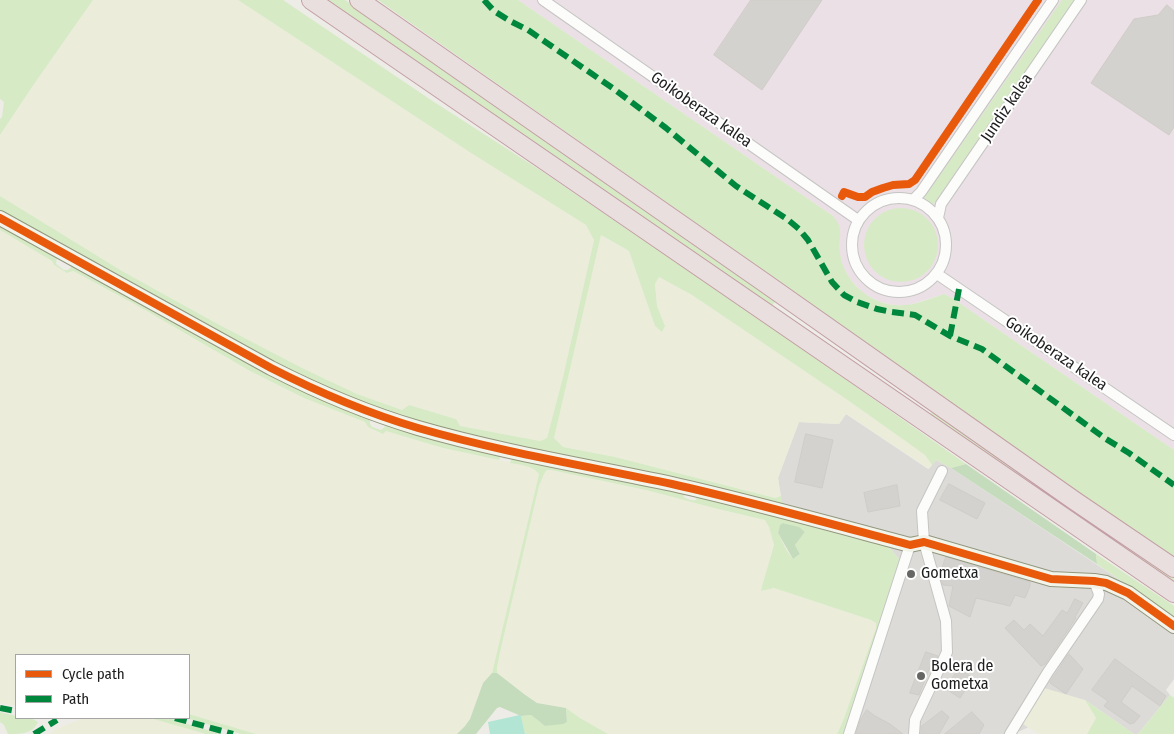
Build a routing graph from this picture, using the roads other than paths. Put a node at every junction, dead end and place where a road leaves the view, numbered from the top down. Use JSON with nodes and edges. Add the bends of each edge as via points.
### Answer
{"nodes":[{"id":1,"x":310,"y":0,"type":"edge"},
{"id":2,"x":359,"y":0,"type":"edge"},
{"id":3,"x":543,"y":0,"type":"edge"},
{"id":4,"x":1053,"y":0,"type":"edge"},
{"id":5,"x":1081,"y":0,"type":"edge"},
{"id":6,"x":913,"y":200,"type":"junction"},
{"id":7,"x":0,"y":218,"type":"edge"},
{"id":8,"x":938,"y":218,"type":"junction"},
{"id":9,"x":858,"y":220,"type":"junction"},
{"id":10,"x":938,"y":274,"type":"junction"},
{"id":11,"x":1174,"y":434,"type":"edge"},
{"id":12,"x":942,"y":471,"type":"dead end"},
{"id":13,"x":924,"y":542,"type":"junction"},
{"id":14,"x":910,"y":545,"type":"junction"},
{"id":15,"x":1174,"y":568,"type":"edge"},
{"id":16,"x":1094,"y":581,"type":"junction"},
{"id":17,"x":1174,"y":593,"type":"edge"},
{"id":18,"x":1174,"y":626,"type":"edge"},
{"id":19,"x":849,"y":734,"type":"edge"},
{"id":20,"x":914,"y":734,"type":"edge"},
{"id":21,"x":1010,"y":734,"type":"edge"}],
"edges":[{"from":1,"to":17,"type":"highway"},
{"from":2,"to":15,"type":"highway"},
{"from":3,"to":9,"type":"street","name":"Goikoberaza kalea"},
{"from":4,"to":6,"type":"street","name":"Jundiz kalea"},
{"from":5,"to":8,"type":"street","name":"Jundiz kalea","via":[[942,204]]},
{"from":6,"to":8,"type":"street"},
{"from":6,"to":9,"type":"street","via":[[882,201],[869,208]]},
{"from":7,"to":14,"type":"street","via":[[271,368],[374,414],[455,438],[673,485]]},
{"from":8,"to":10,"type":"street","via":[[945,231],[947,246]]},
{"from":9,"to":10,"type":"street","via":[[852,235],[856,267],[879,289],[911,292]]},
{"from":10,"to":11,"type":"street","name":"Goikoberaza kalea"},
{"from":12,"to":13,"type":"street","via":[[922,511]]},
{"from":13,"to":14,"type":"street"},
{"from":13,"to":16,"type":"street","via":[[1051,579]]},
{"from":13,"to":20,"type":"street","via":[[946,621],[947,652],[915,720]]},
{"from":14,"to":19,"type":"street"},
{"from":16,"to":18,"type":"street","via":[[1128,593]]},
{"from":16,"to":21,"type":"street","via":[[1098,599]]}]}
